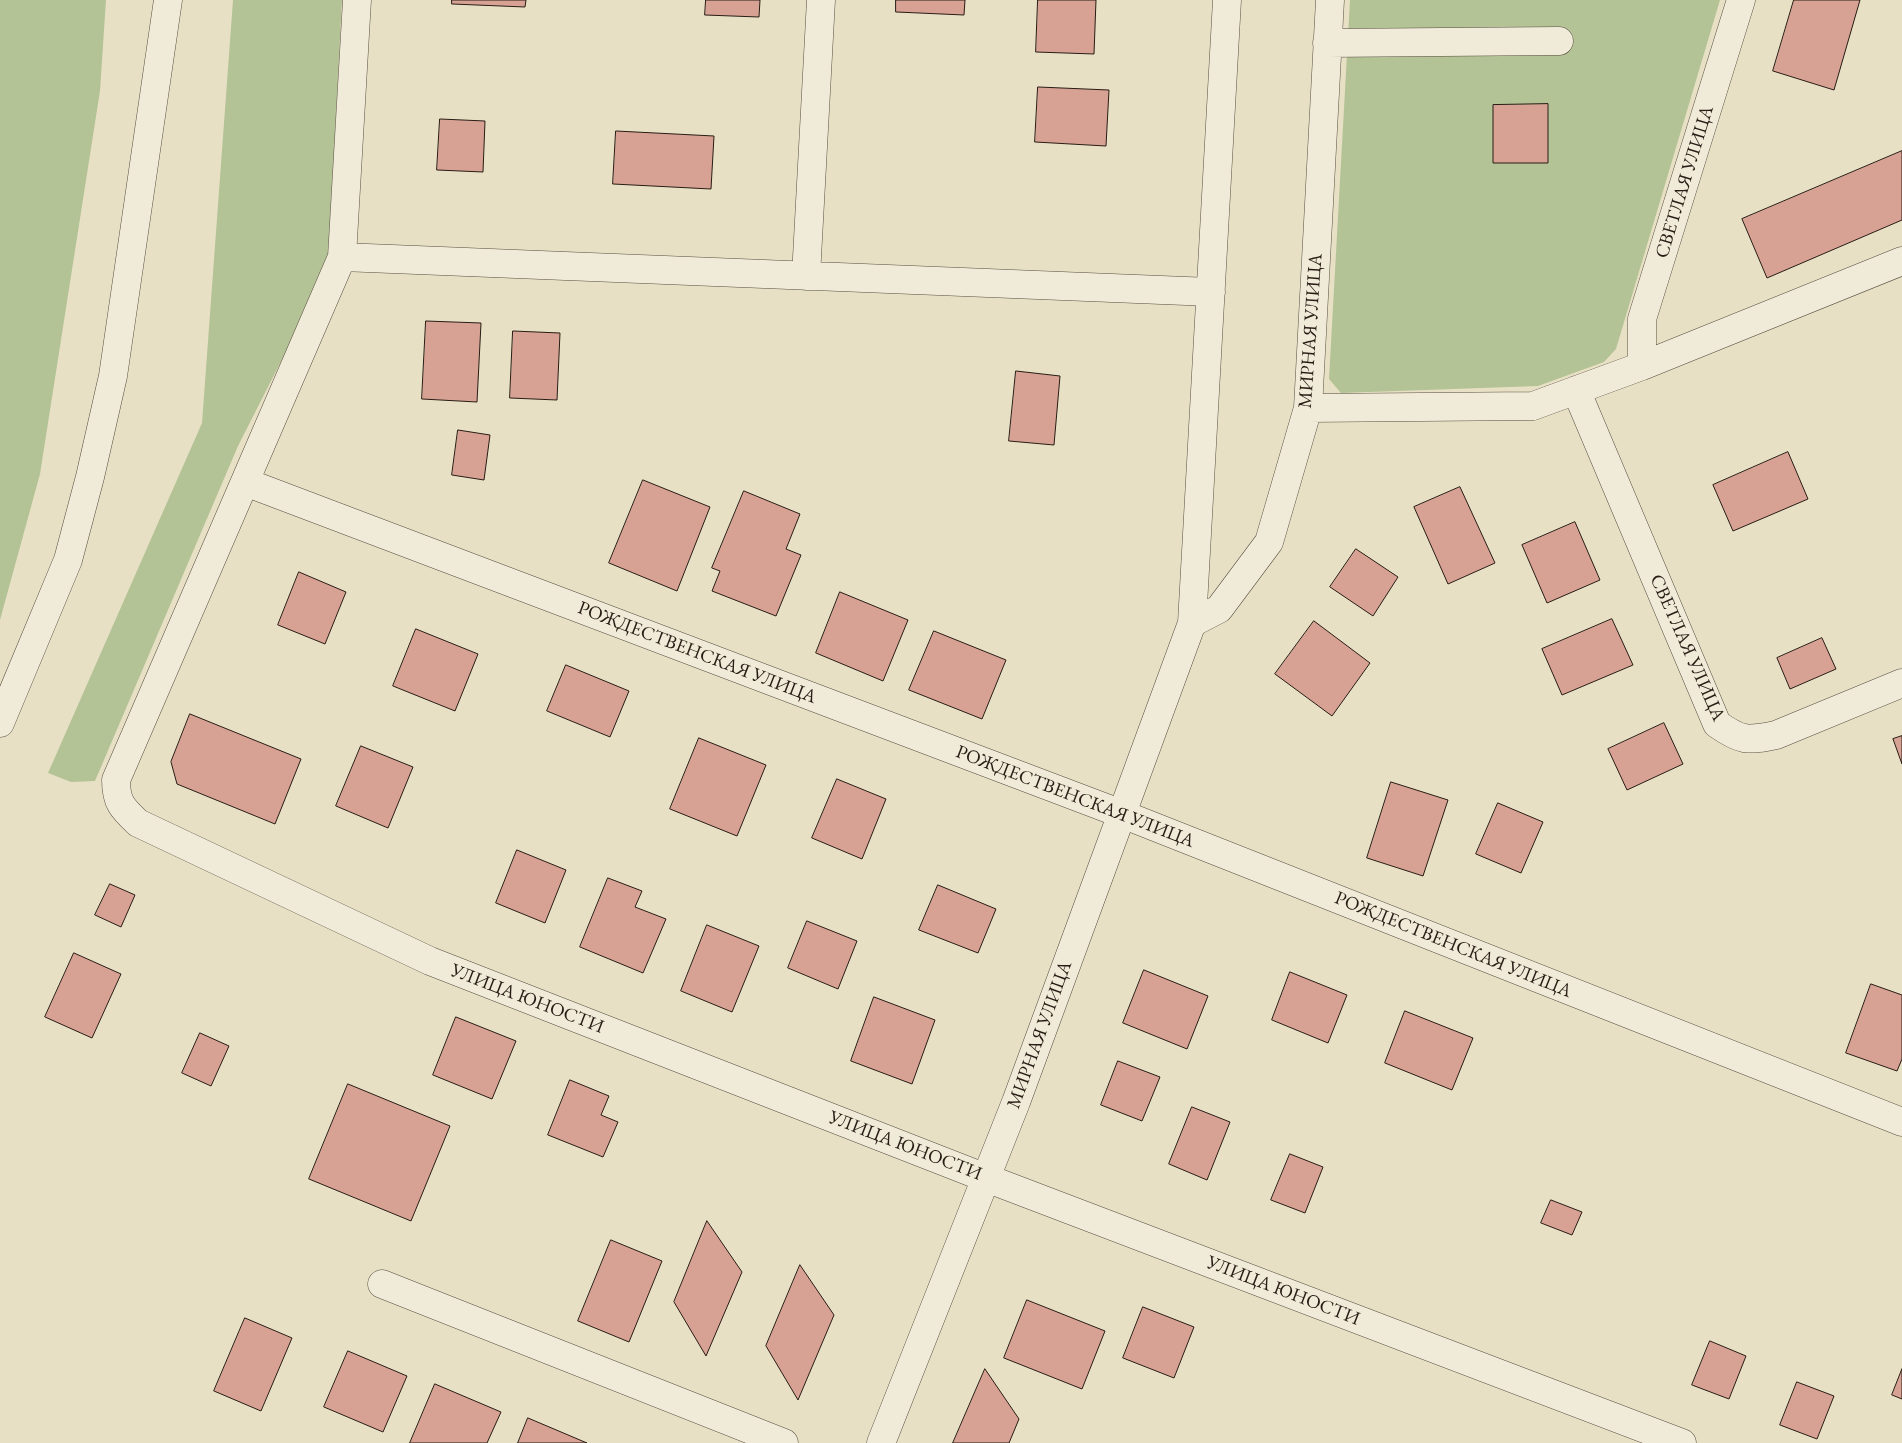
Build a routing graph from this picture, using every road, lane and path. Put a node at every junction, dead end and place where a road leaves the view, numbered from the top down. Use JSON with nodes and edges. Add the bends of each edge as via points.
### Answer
{"nodes":[{"id":1,"x":168,"y":0,"type":"edge"},
{"id":2,"x":357,"y":0,"type":"edge"},
{"id":3,"x":821,"y":0,"type":"edge"},
{"id":4,"x":1228,"y":0,"type":"edge"},
{"id":5,"x":1330,"y":0,"type":"edge"},
{"id":6,"x":1742,"y":0,"type":"edge"},
{"id":7,"x":1559,"y":41,"type":"dead end"},
{"id":8,"x":1328,"y":43,"type":"junction"},
{"id":9,"x":342,"y":256,"type":"junction"},
{"id":10,"x":1902,"y":261,"type":"edge"},
{"id":11,"x":806,"y":276,"type":"junction"},
{"id":12,"x":1211,"y":292,"type":"junction"},
{"id":13,"x":1642,"y":366,"type":"junction"},
{"id":14,"x":1576,"y":390,"type":"junction"},
{"id":15,"x":1308,"y":408,"type":"junction"},
{"id":16,"x":245,"y":482,"type":"junction"},
{"id":17,"x":1192,"y":623,"type":"junction"},
{"id":18,"x":1902,"y":683,"type":"edge"},
{"id":19,"x":0,"y":723,"type":"edge"},
{"id":20,"x":1122,"y":814,"type":"junction"},
{"id":21,"x":1902,"y":1122,"type":"edge"},
{"id":22,"x":986,"y":1178,"type":"junction"},
{"id":23,"x":382,"y":1284,"type":"dead end"},
{"id":24,"x":784,"y":1443,"type":"edge"},
{"id":25,"x":881,"y":1443,"type":"edge"},
{"id":26,"x":1682,"y":1443,"type":"edge"}],
"edges":[{"from":1,"to":19,"type":"street","via":[[114,376],[68,560]]},
{"from":2,"to":9,"type":"street"},
{"from":3,"to":11,"type":"street"},
{"from":4,"to":12,"type":"street","name":"МИРНАЯ УЛИЦА"},
{"from":5,"to":8,"type":"street","name":"МИРНАЯ УЛИЦА"},
{"from":6,"to":13,"type":"street","name":"СВЕТЛАЯ УЛИЦА","via":[[1642,319]]},
{"from":7,"to":8,"type":"street"},
{"from":8,"to":15,"type":"street","name":"МИРНАЯ УЛИЦА"},
{"from":9,"to":11,"type":"street"},
{"from":9,"to":16,"type":"street"},
{"from":10,"to":13,"type":"street"},
{"from":11,"to":12,"type":"street"},
{"from":12,"to":17,"type":"street","name":"МИРНАЯ УЛИЦА"},
{"from":13,"to":14,"type":"street"},
{"from":14,"to":15,"type":"street","via":[[1533,406]]},
{"from":14,"to":18,"type":"street","name":"СВЕТЛАЯ УЛИЦА","via":[[1717,724],[1735,737],[1755,740],[1776,736]]},
{"from":15,"to":17,"type":"street","name":"МИРНАЯ УЛИЦА","via":[[1270,542],[1219,609]]},
{"from":16,"to":20,"type":"street","name":"РОЖДЕСТВЕНСКАЯ УЛИЦА"},
{"from":16,"to":22,"type":"street","name":"УЛИЦА ЮНОСТИ","via":[[116,780],[116,794],[123,809],[138,822],[430,961]]},
{"from":17,"to":20,"type":"street","name":"МИРНАЯ УЛИЦА"},
{"from":20,"to":21,"type":"street","name":"РОЖДЕСТВЕНСКАЯ УЛИЦА"},
{"from":20,"to":22,"type":"street","name":"МИРНАЯ УЛИЦА"},
{"from":22,"to":25,"type":"street","name":"МИРНАЯ УЛИЦА"},
{"from":22,"to":26,"type":"street","name":"УЛИЦА ЮНОСТИ"},
{"from":23,"to":24,"type":"street"}]}
